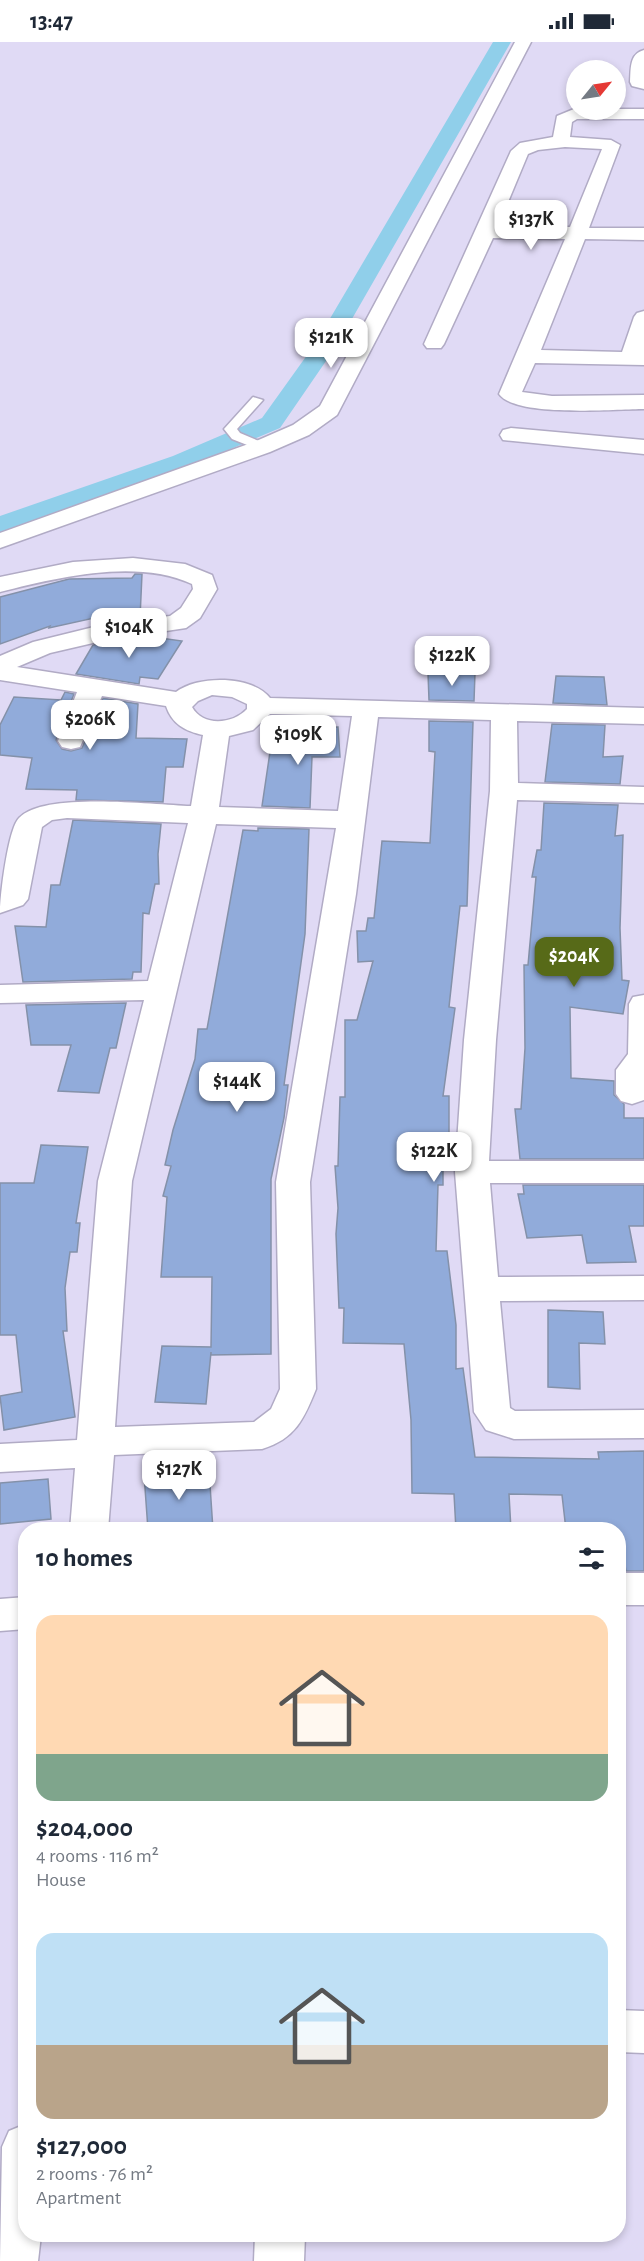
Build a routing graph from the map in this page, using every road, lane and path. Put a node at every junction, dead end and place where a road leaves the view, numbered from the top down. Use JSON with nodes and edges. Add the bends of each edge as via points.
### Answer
{"nodes":[{"id":1,"x":523,"y":42,"type":"edge"},
{"id":2,"x":644,"y":55,"type":"edge"},
{"id":3,"x":644,"y":84,"type":"edge"},
{"id":4,"x":644,"y":114,"type":"edge"},
{"id":5,"x":561,"y":143,"type":"junction"},
{"id":6,"x":485,"y":232,"type":"junction"},
{"id":7,"x":578,"y":233,"type":"junction"},
{"id":8,"x":644,"y":234,"type":"edge"},
{"id":9,"x":644,"y":318,"type":"edge"},
{"id":10,"x":434,"y":344,"type":"dead end"},
{"id":11,"x":528,"y":356,"type":"junction"},
{"id":12,"x":637,"y":359,"type":"edge"},
{"id":13,"x":257,"y":400,"type":"dead end"},
{"id":14,"x":644,"y":402,"type":"edge"},
{"id":15,"x":510,"y":435,"type":"dead end"},
{"id":16,"x":248,"y":441,"type":"junction"},
{"id":17,"x":644,"y":447,"type":"edge"},
{"id":18,"x":0,"y":540,"type":"edge"},
{"id":19,"x":0,"y":585,"type":"edge"},
{"id":20,"x":0,"y":665,"type":"edge"},
{"id":21,"x":0,"y":672,"type":"edge"},
{"id":22,"x":92,"y":688,"type":"junction"},
{"id":23,"x":182,"y":701,"type":"junction"},
{"id":24,"x":259,"y":706,"type":"junction"},
{"id":25,"x":366,"y":709,"type":"junction"},
{"id":26,"x":504,"y":713,"type":"junction"},
{"id":27,"x":644,"y":716,"type":"edge"},
{"id":28,"x":217,"y":729,"type":"junction"},
{"id":29,"x":71,"y":741,"type":"dead end"},
{"id":30,"x":504,"y":790,"type":"junction"},
{"id":31,"x":644,"y":795,"type":"edge"},
{"id":32,"x":204,"y":814,"type":"junction"},
{"id":33,"x":351,"y":820,"type":"junction"},
{"id":34,"x":0,"y":904,"type":"edge"},
{"id":35,"x":161,"y":990,"type":"junction"},
{"id":36,"x":0,"y":994,"type":"edge"},
{"id":37,"x":644,"y":1004,"type":"edge"},
{"id":38,"x":643,"y":1058,"type":"edge"},
{"id":39,"x":632,"y":1094,"type":"dead end"},
{"id":40,"x":644,"y":1172,"type":"edge"},
{"id":41,"x":472,"y":1173,"type":"junction"},
{"id":42,"x":644,"y":1288,"type":"edge"},
{"id":43,"x":482,"y":1289,"type":"junction"},
{"id":44,"x":644,"y":1424,"type":"edge"},
{"id":45,"x":96,"y":1447,"type":"junction"},
{"id":46,"x":0,"y":1458,"type":"edge"},
{"id":47,"x":90,"y":1522,"type":"edge"},
{"id":48,"x":626,"y":1589,"type":"edge"},
{"id":49,"x":644,"y":1589,"type":"edge"},
{"id":50,"x":18,"y":1613,"type":"edge"},
{"id":51,"x":0,"y":1615,"type":"edge"},
{"id":52,"x":626,"y":2031,"type":"edge"},
{"id":53,"x":644,"y":2032,"type":"edge"},
{"id":54,"x":18,"y":2217,"type":"edge"},
{"id":55,"x":280,"y":2242,"type":"edge"},
{"id":56,"x":13,"y":2261,"type":"edge"},
{"id":57,"x":279,"y":2261,"type":"edge"}],
"edges":[{"from":1,"to":16,"type":"street","via":[[338,399],[319,419]]},
{"from":2,"to":3,"type":"street","via":[[640,58],[638,82]]},
{"from":4,"to":5,"type":"street","via":[[574,114],[563,120]]},
{"from":5,"to":6,"type":"street","via":[[524,146]]},
{"from":5,"to":7,"type":"street","via":[[611,145],[612,149]]},
{"from":6,"to":7,"type":"street"},
{"from":6,"to":10,"type":"street"},
{"from":7,"to":8,"type":"street"},
{"from":7,"to":11,"type":"street"},
{"from":9,"to":12,"type":"street"},
{"from":11,"to":12,"type":"street"},
{"from":11,"to":14,"type":"street","via":[[510,394],[515,399]]},
{"from":13,"to":16,"type":"lane","via":[[230,429]]},
{"from":15,"to":17,"type":"street"},
{"from":16,"to":18,"type":"street"},
{"from":19,"to":20,"type":"street","via":[[41,573],[84,567],[171,568],[196,575],[203,580],[205,589],[191,613],[177,623],[74,639],[42,647]]},
{"from":21,"to":22,"type":"street"},
{"from":22,"to":23,"type":"street"},
{"from":22,"to":29,"type":"street"},
{"from":23,"to":24,"type":"street","via":[[199,690],[226,687],[249,693]]},
{"from":23,"to":28,"type":"street","via":[[179,707],[186,719]]},
{"from":24,"to":25,"type":"street"},
{"from":24,"to":28,"type":"street","via":[[252,719],[242,725]]},
{"from":25,"to":26,"type":"street"},
{"from":25,"to":33,"type":"street"},
{"from":26,"to":27,"type":"street"},
{"from":26,"to":30,"type":"street"},
{"from":28,"to":32,"type":"street"},
{"from":30,"to":31,"type":"street"},
{"from":30,"to":41,"type":"street","via":[[480,1040]]},
{"from":32,"to":33,"type":"street"},
{"from":32,"to":34,"type":"street","via":[[67,810],[44,813],[29,823],[14,899]]},
{"from":32,"to":35,"type":"street"},
{"from":33,"to":45,"type":"street","via":[[293,1182],[298,1389],[286,1417],[262,1435]]},
{"from":35,"to":36,"type":"street"},
{"from":35,"to":45,"type":"street","via":[[115,1181]]},
{"from":37,"to":38,"type":"street"},
{"from":38,"to":39,"type":"street","via":[[632,1070]]},
{"from":40,"to":41,"type":"street"},
{"from":41,"to":43,"type":"street"},
{"from":42,"to":43,"type":"street"},
{"from":43,"to":44,"type":"street","via":[[492,1412],[499,1420],[514,1425]]},
{"from":45,"to":46,"type":"street"},
{"from":45,"to":47,"type":"street"},
{"from":48,"to":49,"type":"street"},
{"from":50,"to":51,"type":"street"},
{"from":52,"to":53,"type":"street"},
{"from":54,"to":56,"type":"street"},
{"from":55,"to":57,"type":"street"}]}
